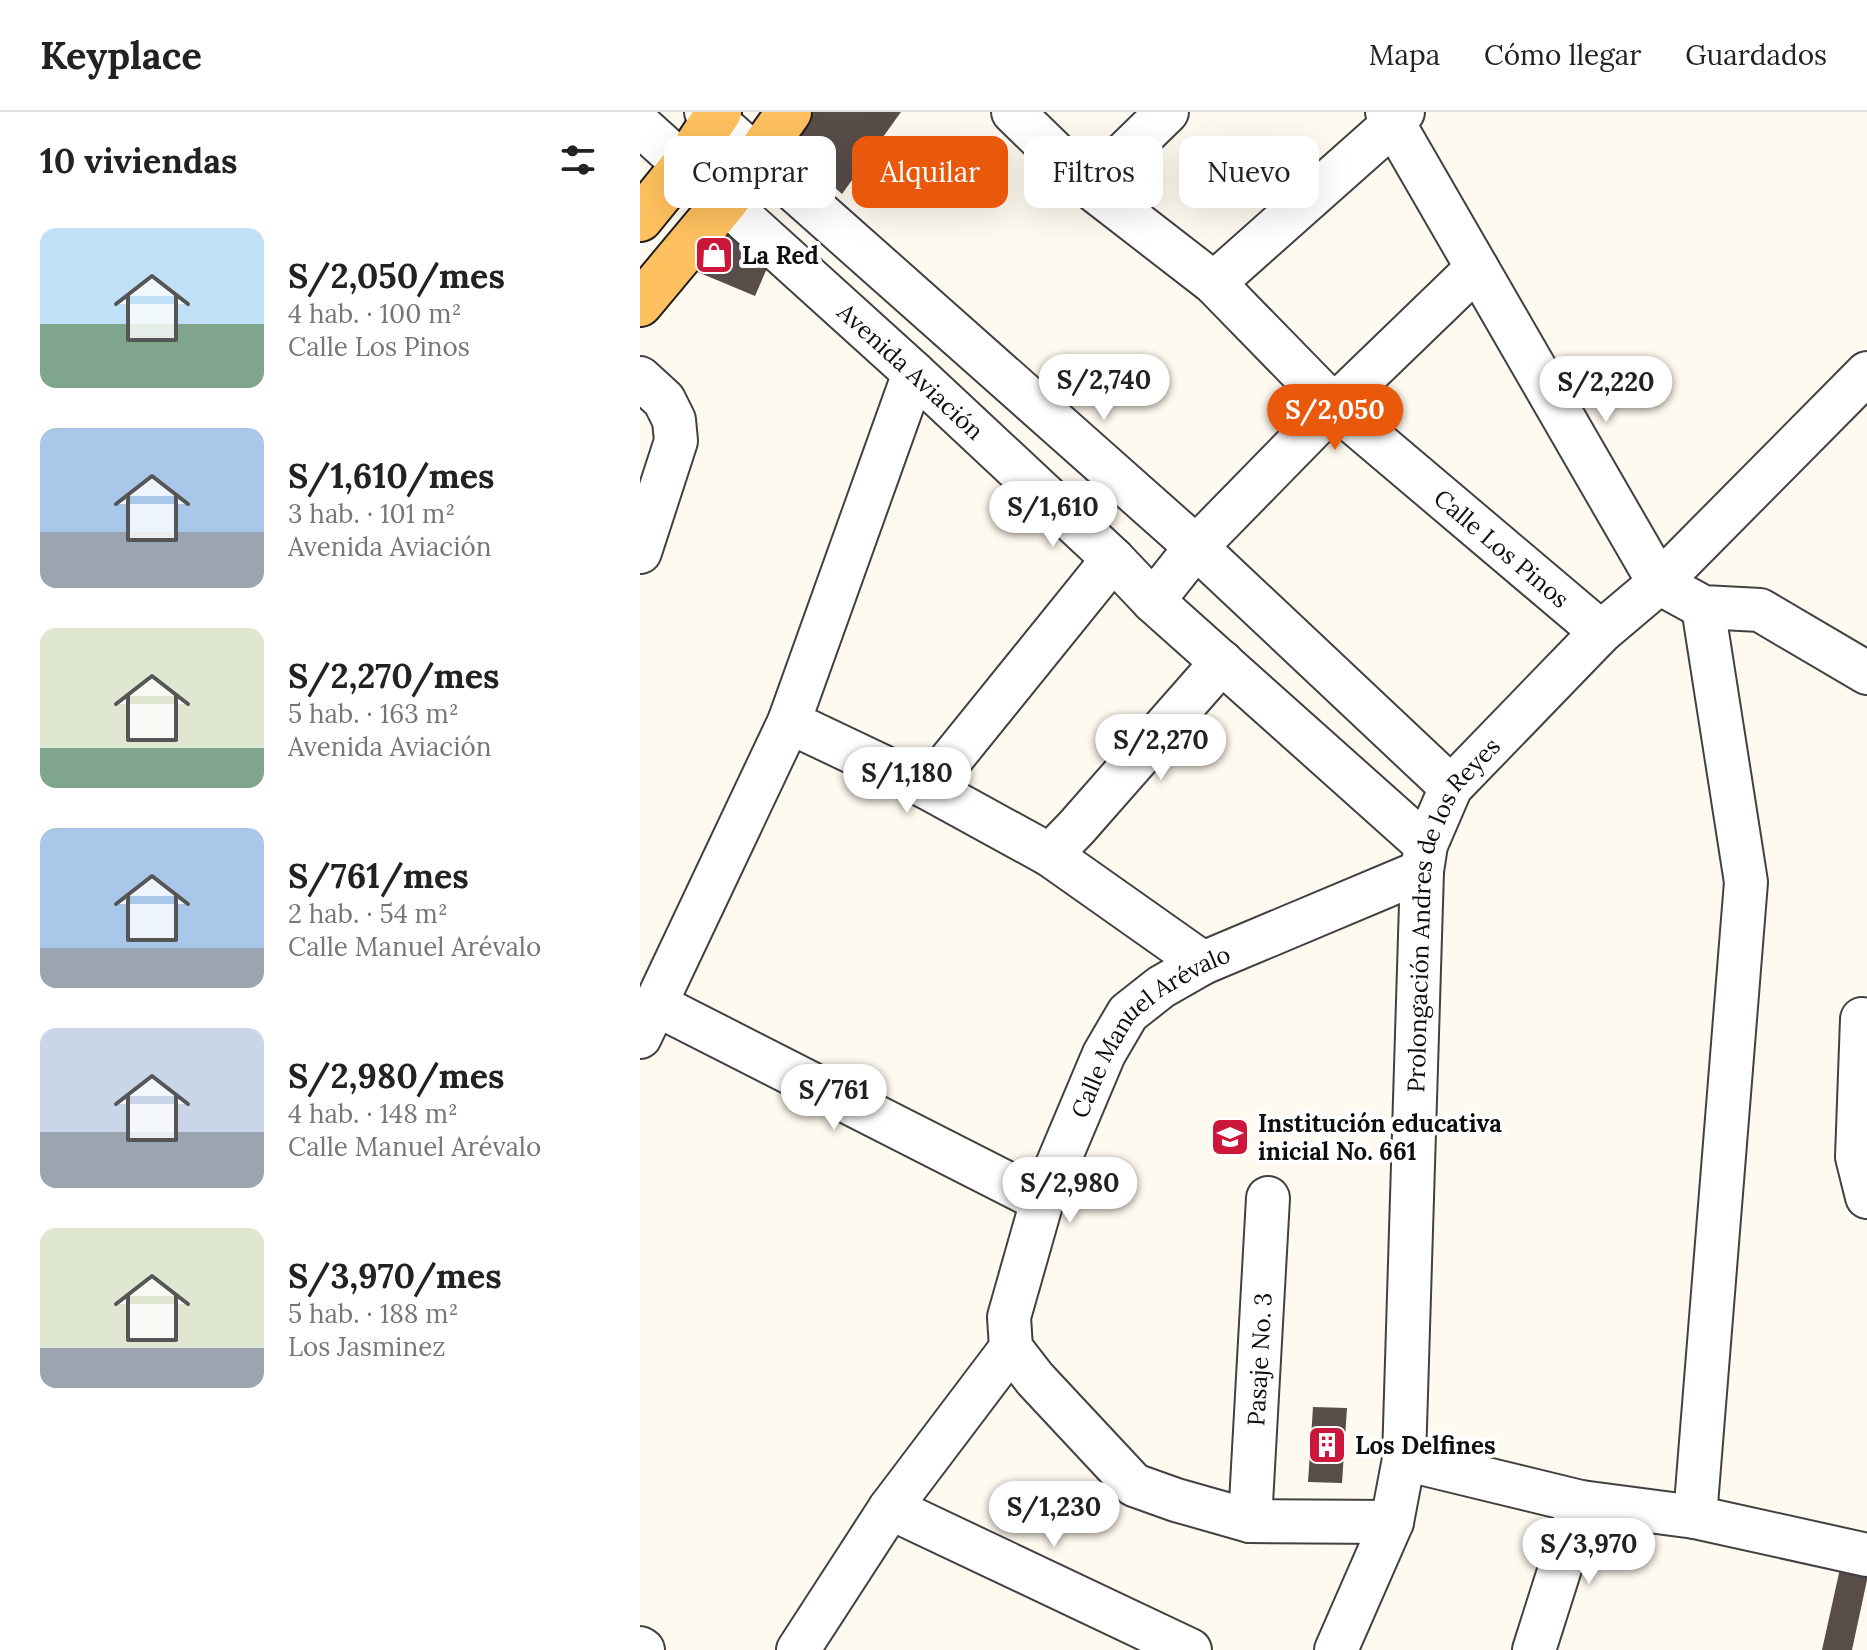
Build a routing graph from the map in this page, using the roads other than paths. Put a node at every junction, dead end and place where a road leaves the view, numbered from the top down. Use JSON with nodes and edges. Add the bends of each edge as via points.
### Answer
{"nodes":[{"id":1,"x":789,"y":112,"type":"edge"},
{"id":2,"x":1013,"y":112,"type":"edge"},
{"id":3,"x":1167,"y":112,"type":"edge"},
{"id":4,"x":713,"y":114,"type":"edge"},
{"id":5,"x":1395,"y":116,"type":"edge"},
{"id":6,"x":640,"y":125,"type":"edge"},
{"id":7,"x":700,"y":136,"type":"edge"},
{"id":8,"x":735,"y":136,"type":"edge"},
{"id":9,"x":773,"y":136,"type":"edge"},
{"id":10,"x":1038,"y":136,"type":"edge"},
{"id":11,"x":1142,"y":136,"type":"edge"},
{"id":12,"x":664,"y":147,"type":"edge"},
{"id":13,"x":664,"y":190,"type":"edge"},
{"id":14,"x":720,"y":208,"type":"edge"},
{"id":15,"x":732,"y":208,"type":"edge"},
{"id":16,"x":812,"y":208,"type":"edge"},
{"id":17,"x":1117,"y":208,"type":"edge"},
{"id":18,"x":640,"y":219,"type":"edge"},
{"id":19,"x":1477,"y":268,"type":"junction"},
{"id":20,"x":1214,"y":283,"type":"junction"},
{"id":21,"x":640,"y":304,"type":"edge"},
{"id":22,"x":914,"y":373,"type":"junction"},
{"id":23,"x":1867,"y":373,"type":"edge"},
{"id":24,"x":640,"y":378,"type":"edge"},
{"id":25,"x":1334,"y":406,"type":"junction"},
{"id":26,"x":1196,"y":547,"type":"junction"},
{"id":27,"x":640,"y":552,"type":"edge"},
{"id":28,"x":1113,"y":559,"type":"junction"},
{"id":29,"x":1659,"y":583,"type":"junction"},
{"id":30,"x":1153,"y":601,"type":"junction"},
{"id":31,"x":1703,"y":607,"type":"junction"},
{"id":32,"x":1601,"y":632,"type":"junction"},
{"id":33,"x":1222,"y":662,"type":"junction"},
{"id":34,"x":1867,"y":673,"type":"edge"},
{"id":35,"x":789,"y":722,"type":"junction"},
{"id":36,"x":1451,"y":787,"type":"junction"},
{"id":37,"x":928,"y":788,"type":"junction"},
{"id":38,"x":1050,"y":855,"type":"junction"},
{"id":39,"x":1424,"y":858,"type":"junction"},
{"id":40,"x":1203,"y":963,"type":"junction"},
{"id":41,"x":1862,"y":1019,"type":"dead end"},
{"id":42,"x":648,"y":1020,"type":"edge"},
{"id":43,"x":1867,"y":1197,"type":"edge"},
{"id":44,"x":1268,"y":1198,"type":"dead end"},
{"id":45,"x":1042,"y":1201,"type":"junction"},
{"id":46,"x":1011,"y":1348,"type":"junction"},
{"id":47,"x":1404,"y":1459,"type":"junction"},
{"id":48,"x":1581,"y":1502,"type":"junction"},
{"id":49,"x":890,"y":1508,"type":"junction"},
{"id":50,"x":1695,"y":1517,"type":"junction"},
{"id":51,"x":1250,"y":1521,"type":"junction"},
{"id":52,"x":1392,"y":1522,"type":"junction"},
{"id":53,"x":1867,"y":1555,"type":"edge"},
{"id":54,"x":798,"y":1650,"type":"edge"},
{"id":55,"x":1190,"y":1650,"type":"edge"},
{"id":56,"x":1336,"y":1650,"type":"edge"},
{"id":57,"x":1534,"y":1650,"type":"edge"}],
"edges":[{"from":1,"to":9,"type":"main road"},
{"from":2,"to":10,"type":"street","name":"Calle Los Pinos"},
{"from":3,"to":11,"type":"street"},
{"from":4,"to":7,"type":"main road"},
{"from":4,"to":8,"type":"street"},
{"from":5,"to":19,"type":"street"},
{"from":5,"to":20,"type":"street"},
{"from":6,"to":12,"type":"street","name":"Avenida Aviación"},
{"from":13,"to":18,"type":"main road"},
{"from":14,"to":21,"type":"main road"},
{"from":15,"to":22,"type":"street","name":"Avenida Aviación"},
{"from":16,"to":26,"type":"street"},
{"from":17,"to":20,"type":"street","name":"Calle Los Pinos"},
{"from":19,"to":25,"type":"street"},
{"from":19,"to":29,"type":"street"},
{"from":20,"to":25,"type":"street","name":"Calle Los Pinos"},
{"from":22,"to":28,"type":"street","name":"Avenida Aviación"},
{"from":22,"to":35,"type":"street"},
{"from":23,"to":29,"type":"street","name":"Prolongación Andres de los Reyes"},
{"from":24,"to":27,"type":"street","via":[[664,400],[676,441]]},
{"from":25,"to":26,"type":"street"},
{"from":25,"to":32,"type":"street","name":"Calle Los Pinos"},
{"from":26,"to":30,"type":"street"},
{"from":26,"to":36,"type":"street"},
{"from":28,"to":30,"type":"street","name":"Avenida Aviación"},
{"from":28,"to":37,"type":"street"},
{"from":29,"to":31,"type":"street"},
{"from":29,"to":32,"type":"street","name":"Prolongación Andres de los Reyes"},
{"from":30,"to":33,"type":"street","name":"Avenida Aviación"},
{"from":31,"to":34,"type":"street","via":[[1760,610]]},
{"from":31,"to":50,"type":"street","via":[[1746,882]]},
{"from":32,"to":36,"type":"street","name":"Prolongación Andres de los Reyes"},
{"from":33,"to":38,"type":"street"},
{"from":33,"to":39,"type":"street","name":"Avenida Aviación"},
{"from":35,"to":37,"type":"street"},
{"from":35,"to":42,"type":"street"},
{"from":36,"to":39,"type":"street","name":"Prolongación Andres de los Reyes"},
{"from":37,"to":38,"type":"street"},
{"from":38,"to":40,"type":"street"},
{"from":39,"to":40,"type":"street","name":"Calle Manuel Arévalo"},
{"from":39,"to":47,"type":"street","name":"Prolongación Andres de los Reyes"},
{"from":40,"to":45,"type":"street","name":"Calle Manuel Arévalo","via":[[1128,1013],[1104,1054]]},
{"from":41,"to":43,"type":"street","via":[[1857,1157]]},
{"from":42,"to":45,"type":"street"},
{"from":44,"to":51,"type":"street","name":"Pasaje No. 3"},
{"from":45,"to":46,"type":"street","name":"Calle Manuel Arévalo","via":[[1009,1317]]},
{"from":46,"to":49,"type":"street"},
{"from":46,"to":51,"type":"street","via":[[1134,1485]]},
{"from":47,"to":48,"type":"street"},
{"from":47,"to":52,"type":"street","name":"Prolongación Andres de los Reyes"},
{"from":48,"to":50,"type":"street"},
{"from":48,"to":57,"type":"street"},
{"from":49,"to":54,"type":"street"},
{"from":49,"to":55,"type":"street"},
{"from":50,"to":53,"type":"street"},
{"from":51,"to":52,"type":"street"},
{"from":52,"to":56,"type":"street","name":"Prolongación Andres de los Reyes"}]}
